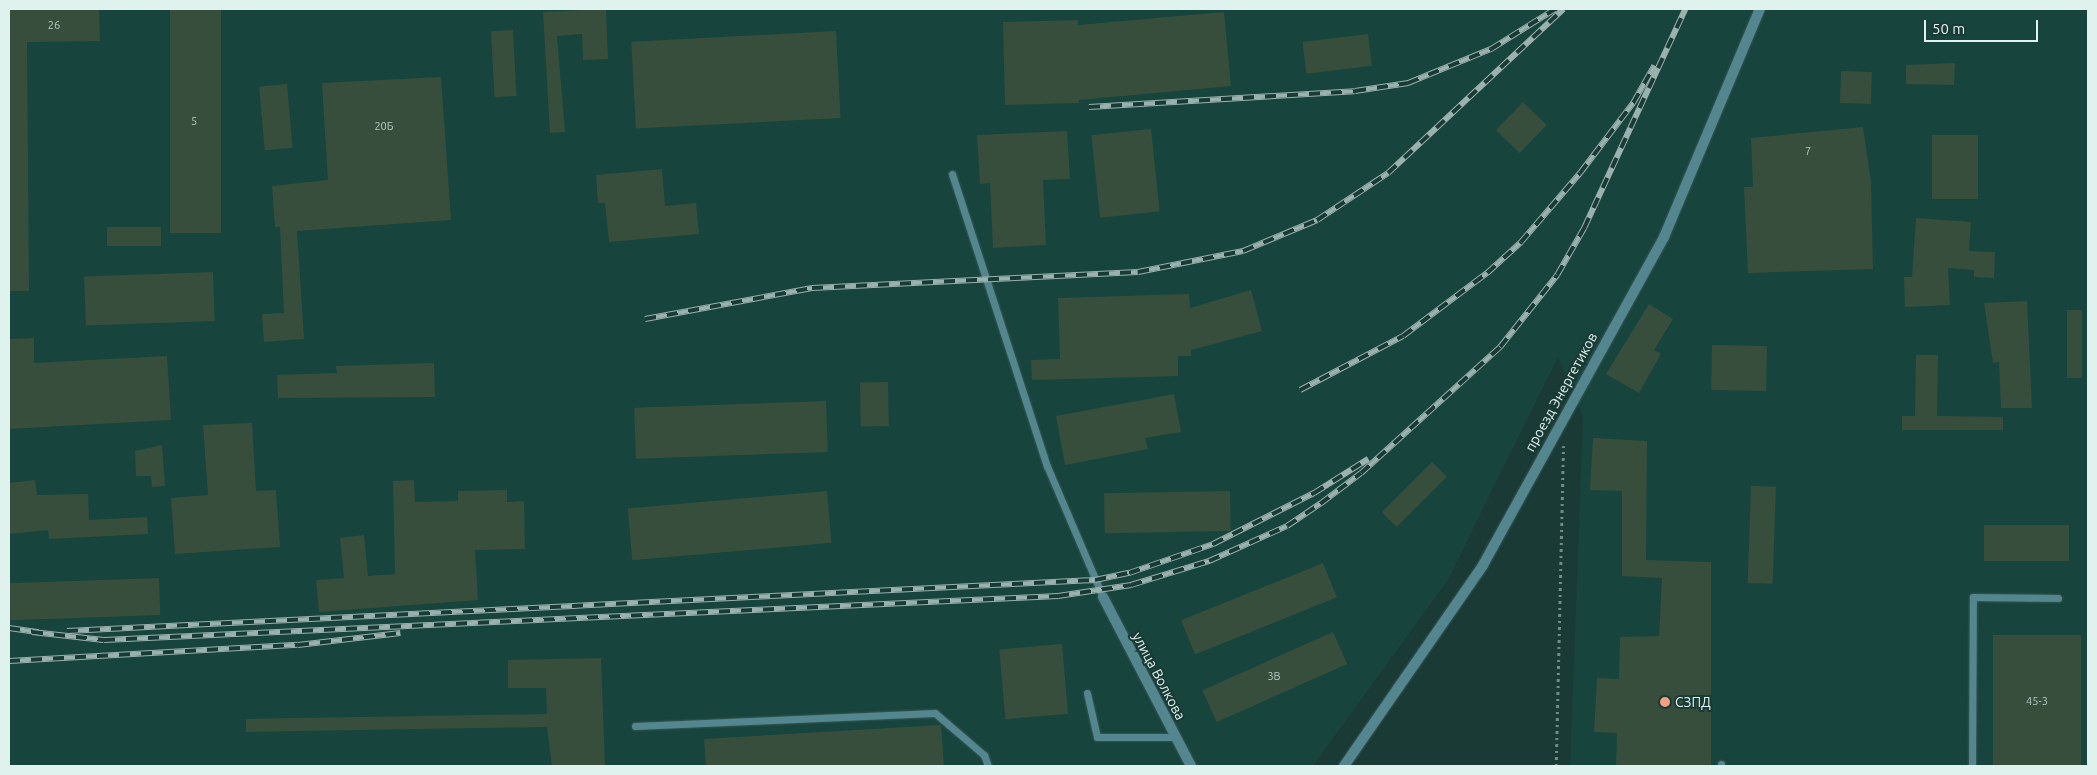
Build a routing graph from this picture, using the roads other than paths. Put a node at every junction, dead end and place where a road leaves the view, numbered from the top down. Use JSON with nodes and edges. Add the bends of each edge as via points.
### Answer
{"nodes":[{"id":1,"x":1760,"y":9,"type":"edge"},
{"id":2,"x":952,"y":174,"type":"dead end"},
{"id":3,"x":1103,"y":598,"type":"joint"},
{"id":4,"x":2058,"y":598,"type":"dead end"},
{"id":5,"x":1087,"y":693,"type":"dead end"},
{"id":6,"x":635,"y":726,"type":"dead end"},
{"id":7,"x":1176,"y":737,"type":"junction"},
{"id":8,"x":988,"y":766,"type":"edge"},
{"id":9,"x":1192,"y":766,"type":"edge"},
{"id":10,"x":1344,"y":766,"type":"edge"},
{"id":11,"x":1972,"y":766,"type":"edge"}],
"edges":[{"from":1,"to":10,"type":"street","name":"проезд Энергетиков","via":[[1664,237],[1554,431],[1483,565]]},
{"from":2,"to":3,"type":"lane","via":[[1047,466]]},
{"from":3,"to":7,"type":"street","name":"улица Волкова"},
{"from":4,"to":11,"type":"lane","via":[[1973,598]]},
{"from":5,"to":7,"type":"lane","via":[[1097,737]]},
{"from":6,"to":8,"type":"lane","via":[[935,713],[984,756]]},
{"from":7,"to":9,"type":"street","name":"улица Волкова"}]}
